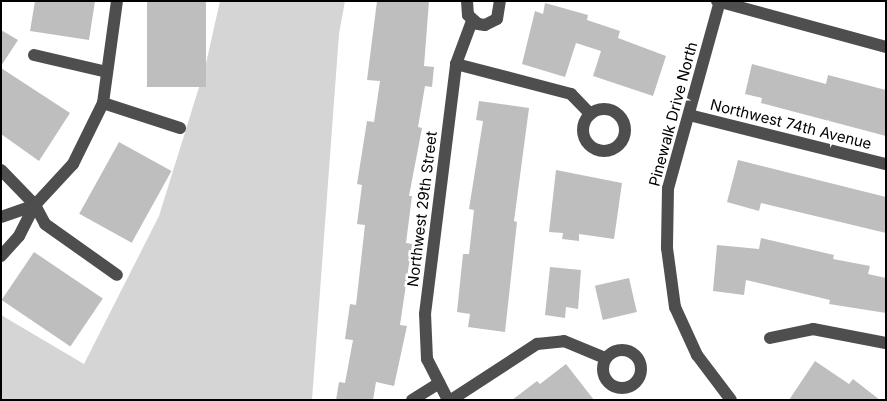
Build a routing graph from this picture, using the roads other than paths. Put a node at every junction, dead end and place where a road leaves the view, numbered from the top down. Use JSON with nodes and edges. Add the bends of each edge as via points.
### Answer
{"nodes":[{"id":1,"x":117,"y":1,"type":"edge"},
{"id":2,"x":467,"y":1,"type":"edge"},
{"id":3,"x":500,"y":1,"type":"edge"},
{"id":4,"x":719,"y":2,"type":"edge"},
{"id":5,"x":472,"y":21,"type":"junction"},
{"id":6,"x":886,"y":47,"type":"edge"},
{"id":7,"x":34,"y":55,"type":"dead end"},
{"id":8,"x":456,"y":64,"type":"junction"},
{"id":9,"x":107,"y":72,"type":"junction"},
{"id":10,"x":103,"y":103,"type":"junction"},
{"id":11,"x":590,"y":114,"type":"dead end"},
{"id":12,"x":689,"y":115,"type":"junction"},
{"id":13,"x":180,"y":128,"type":"dead end"},
{"id":14,"x":886,"y":164,"type":"edge"},
{"id":15,"x":1,"y":170,"type":"edge"},
{"id":16,"x":35,"y":204,"type":"junction"},
{"id":17,"x":1,"y":217,"type":"edge"},
{"id":18,"x":1,"y":256,"type":"edge"},
{"id":19,"x":117,"y":275,"type":"dead end"},
{"id":20,"x":770,"y":338,"type":"dead end"},
{"id":21,"x":886,"y":342,"type":"edge"},
{"id":22,"x":606,"y":358,"type":"dead end"},
{"id":23,"x":439,"y":383,"type":"junction"},
{"id":24,"x":412,"y":400,"type":"edge"},
{"id":25,"x":450,"y":400,"type":"edge"},
{"id":26,"x":731,"y":400,"type":"edge"}],
"edges":[{"from":1,"to":9,"type":"street"},
{"from":2,"to":5,"type":"street","via":[[466,9]]},
{"from":3,"to":5,"type":"street","via":[[500,13],[491,23]]},
{"from":4,"to":6,"type":"street"},
{"from":4,"to":12,"type":"street","name":"Pinewalk Drive North"},
{"from":5,"to":8,"type":"street","name":"Northwest 29th Street"},
{"from":7,"to":9,"type":"street"},
{"from":8,"to":11,"type":"street","via":[[571,94]]},
{"from":8,"to":23,"type":"street","name":"Northwest 29th Street","via":[[425,314],[427,359]]},
{"from":9,"to":10,"type":"street"},
{"from":10,"to":13,"type":"street"},
{"from":10,"to":16,"type":"street","via":[[73,164]]},
{"from":12,"to":14,"type":"street","name":"Northwest 74th Avenue"},
{"from":12,"to":26,"type":"street","name":"Pinewalk Drive North","via":[[668,188],[666,248],[675,307],[697,355]]},
{"from":15,"to":16,"type":"street"},
{"from":16,"to":17,"type":"street"},
{"from":16,"to":18,"type":"street","via":[[19,236]]},
{"from":16,"to":19,"type":"street","via":[[45,224]]},
{"from":20,"to":21,"type":"street","via":[[813,328]]},
{"from":22,"to":25,"type":"street","via":[[564,341],[537,344]]},
{"from":23,"to":24,"type":"street"},
{"from":23,"to":25,"type":"street","name":"Northwest 29th Street"}]}
